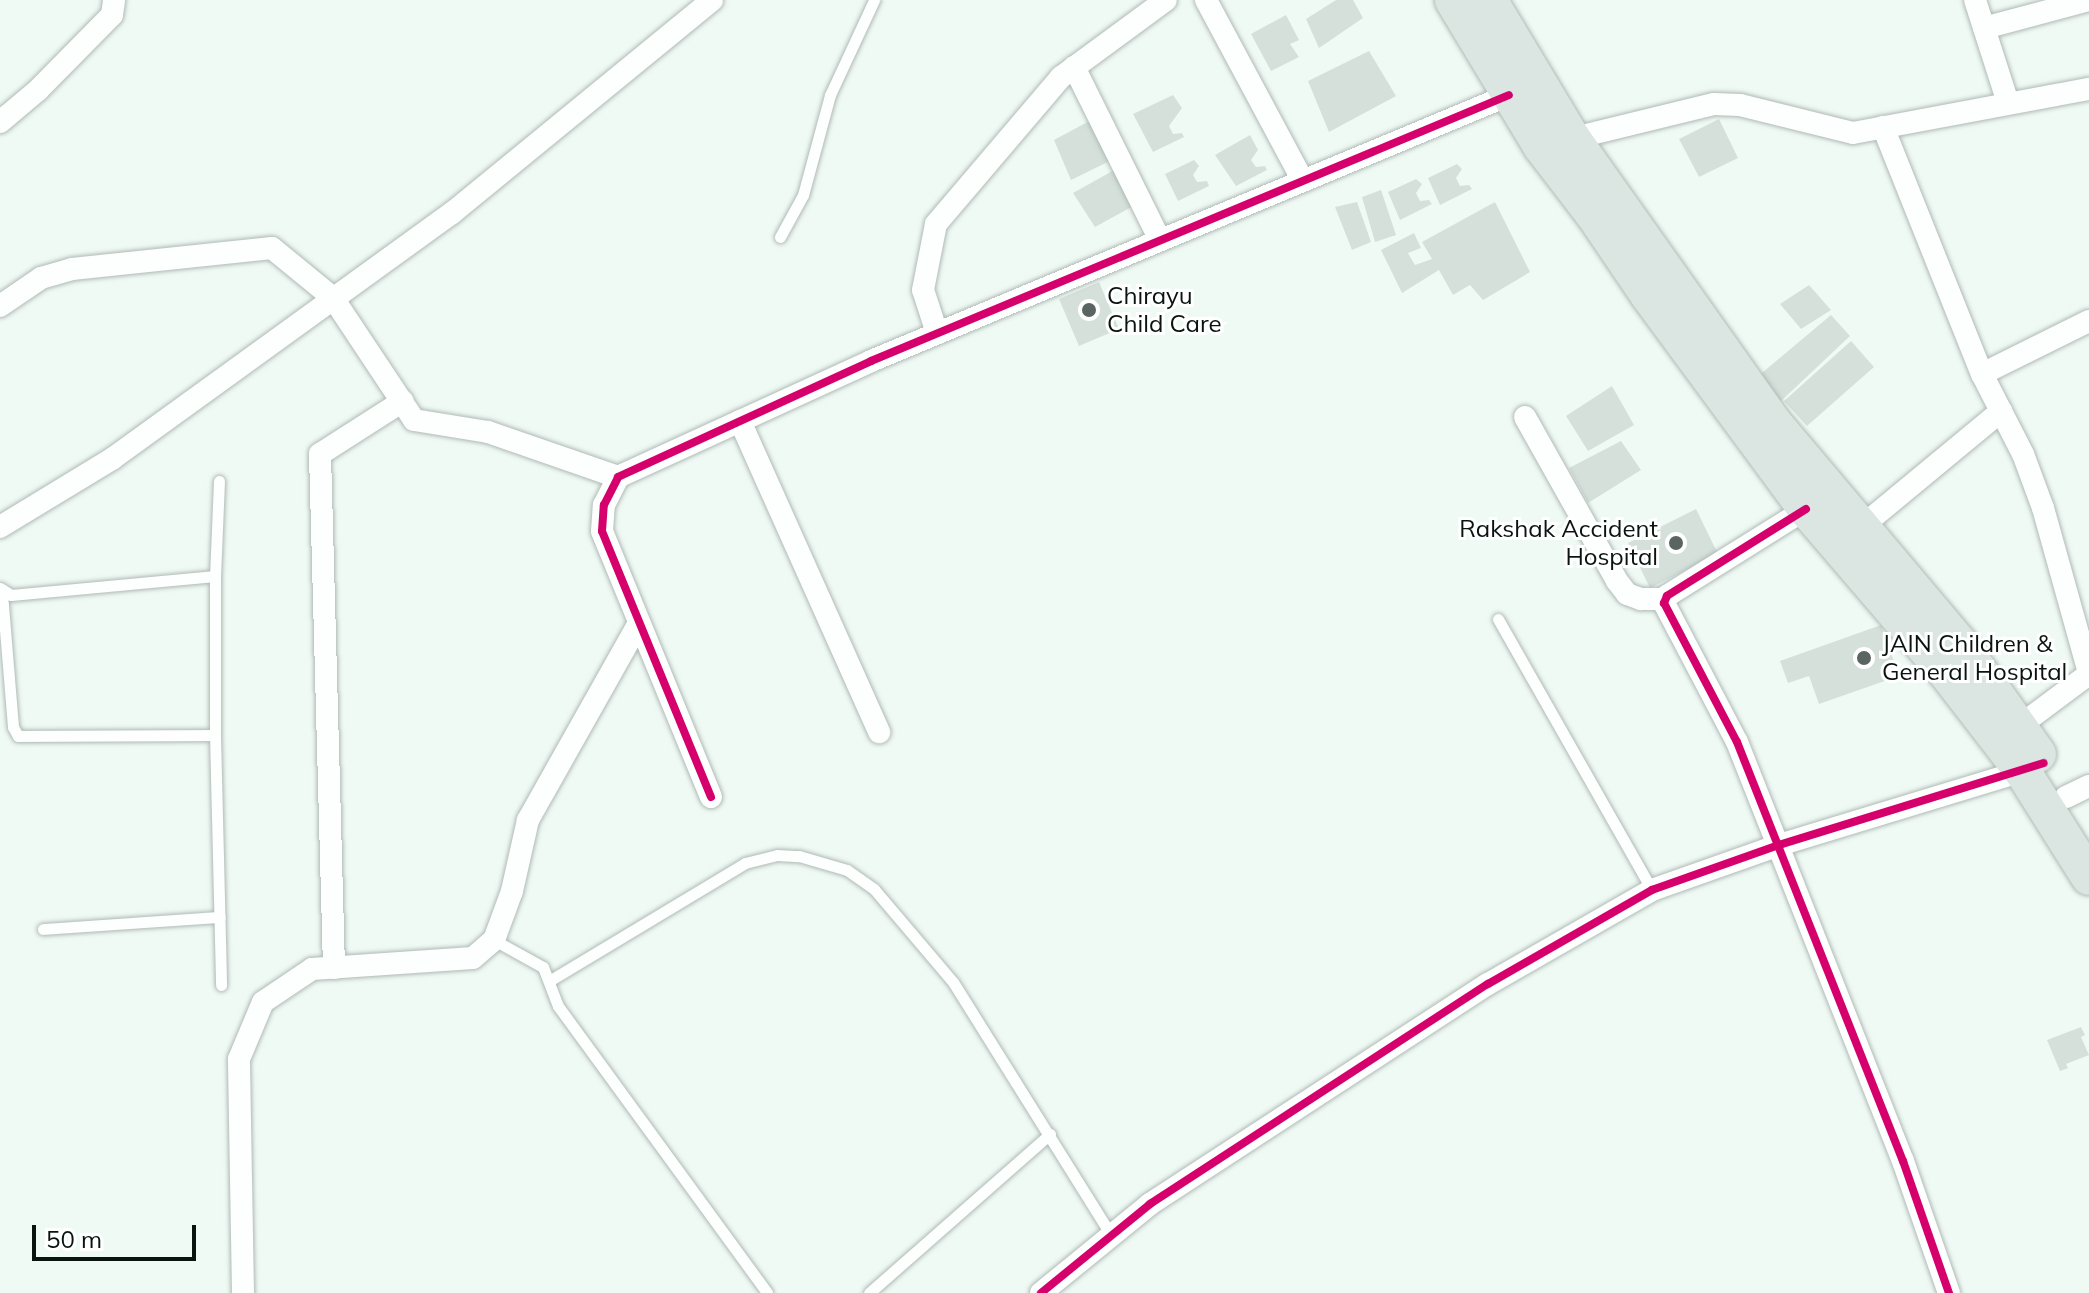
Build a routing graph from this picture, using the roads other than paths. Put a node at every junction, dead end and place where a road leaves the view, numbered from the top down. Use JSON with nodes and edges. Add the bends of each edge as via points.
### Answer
{"nodes":[{"id":1,"x":114,"y":0,"type":"edge"},
{"id":2,"x":712,"y":0,"type":"edge"},
{"id":3,"x":874,"y":0,"type":"edge"},
{"id":4,"x":1166,"y":0,"type":"edge"},
{"id":5,"x":1206,"y":0,"type":"edge"},
{"id":6,"x":1453,"y":0,"type":"edge"},
{"id":7,"x":1489,"y":0,"type":"edge"},
{"id":8,"x":1975,"y":0,"type":"edge"},
{"id":9,"x":2089,"y":0,"type":"edge"},
{"id":10,"x":1984,"y":28,"type":"junction"},
{"id":11,"x":1074,"y":67,"type":"junction"},
{"id":12,"x":2089,"y":89,"type":"edge"},
{"id":13,"x":1509,"y":95,"type":"junction"},
{"id":14,"x":2008,"y":103,"type":"junction"},
{"id":15,"x":0,"y":122,"type":"edge"},
{"id":16,"x":1883,"y":127,"type":"junction"},
{"id":17,"x":1556,"y":142,"type":"junction"},
{"id":18,"x":1303,"y":181,"type":"junction"},
{"id":19,"x":780,"y":237,"type":"dead end"},
{"id":20,"x":1160,"y":240,"type":"junction"},
{"id":21,"x":333,"y":298,"type":"junction"},
{"id":22,"x":0,"y":306,"type":"edge"},
{"id":23,"x":2089,"y":321,"type":"edge"},
{"id":24,"x":937,"y":333,"type":"junction"},
{"id":25,"x":1982,"y":374,"type":"junction"},
{"id":26,"x":403,"y":401,"type":"junction"},
{"id":27,"x":2001,"y":411,"type":"junction"},
{"id":28,"x":1525,"y":417,"type":"dead end"},
{"id":29,"x":740,"y":421,"type":"junction"},
{"id":30,"x":618,"y":477,"type":"junction"},
{"id":31,"x":219,"y":481,"type":"dead end"},
{"id":32,"x":1806,"y":509,"type":"junction"},
{"id":33,"x":0,"y":527,"type":"edge"},
{"id":34,"x":1861,"y":527,"type":"junction"},
{"id":35,"x":215,"y":576,"type":"junction"},
{"id":36,"x":1,"y":590,"type":"edge"},
{"id":37,"x":1664,"y":599,"type":"junction"},
{"id":38,"x":1498,"y":619,"type":"dead end"},
{"id":39,"x":638,"y":625,"type":"junction"},
{"id":40,"x":2089,"y":674,"type":"edge"},
{"id":41,"x":879,"y":732,"type":"dead end"},
{"id":42,"x":2009,"y":734,"type":"junction"},
{"id":43,"x":215,"y":735,"type":"junction"},
{"id":44,"x":2034,"y":768,"type":"junction"},
{"id":45,"x":2077,"y":791,"type":"edge"},
{"id":46,"x":711,"y":797,"type":"dead end"},
{"id":47,"x":2089,"y":829,"type":"edge"},
{"id":48,"x":1779,"y":845,"type":"junction"},
{"id":49,"x":2089,"y":877,"type":"edge"},
{"id":50,"x":1652,"y":890,"type":"junction"},
{"id":51,"x":220,"y":917,"type":"junction"},
{"id":52,"x":43,"y":929,"type":"dead end"},
{"id":53,"x":494,"y":940,"type":"junction"},
{"id":54,"x":334,"y":968,"type":"junction"},
{"id":55,"x":549,"y":981,"type":"junction"},
{"id":56,"x":221,"y":985,"type":"dead end"},
{"id":57,"x":1050,"y":1134,"type":"junction"},
{"id":58,"x":1111,"y":1235,"type":"junction"},
{"id":59,"x":1061,"y":1286,"type":"edge"},
{"id":60,"x":243,"y":1293,"type":"edge"},
{"id":61,"x":767,"y":1293,"type":"edge"},
{"id":62,"x":869,"y":1293,"type":"edge"},
{"id":63,"x":1041,"y":1293,"type":"edge"},
{"id":64,"x":1949,"y":1293,"type":"edge"}],
"edges":[{"from":1,"to":15,"type":"street","via":[[112,15]]},
{"from":2,"to":21,"type":"street","via":[[452,213]]},
{"from":3,"to":19,"type":"lane","via":[[830,95],[803,195]]},
{"from":4,"to":11,"type":"street"},
{"from":5,"to":18,"type":"street"},
{"from":6,"to":13,"type":"main road"},
{"from":7,"to":17,"type":"main road"},
{"from":8,"to":10,"type":"street"},
{"from":9,"to":10,"type":"street"},
{"from":10,"to":14,"type":"street"},
{"from":11,"to":20,"type":"street"},
{"from":11,"to":24,"type":"street","via":[[936,224],[923,290]]},
{"from":12,"to":14,"type":"street"},
{"from":13,"to":17,"type":"main road"},
{"from":13,"to":18,"type":"street"},
{"from":14,"to":16,"type":"street"},
{"from":16,"to":17,"type":"street","via":[[1853,133],[1740,105],[1714,104]]},
{"from":16,"to":25,"type":"street"},
{"from":17,"to":32,"type":"main road"},
{"from":17,"to":34,"type":"main road"},
{"from":18,"to":20,"type":"street"},
{"from":20,"to":24,"type":"street"},
{"from":21,"to":22,"type":"street","via":[[279,251],[265,247],[72,269],[41,278]]},
{"from":21,"to":26,"type":"street"},
{"from":21,"to":33,"type":"street","via":[[112,459]]},
{"from":23,"to":25,"type":"street"},
{"from":24,"to":29,"type":"street"},
{"from":25,"to":27,"type":"street"},
{"from":26,"to":30,"type":"street","via":[[414,420],[488,432]]},
{"from":26,"to":54,"type":"street","via":[[320,454]]},
{"from":27,"to":34,"type":"street"},
{"from":27,"to":40,"type":"street","via":[[2043,508]]},
{"from":28,"to":37,"type":"street","via":[[1617,581],[1627,594]]},
{"from":29,"to":30,"type":"street"},
{"from":29,"to":41,"type":"street"},
{"from":30,"to":39,"type":"street","via":[[604,505],[602,531]]},
{"from":31,"to":35,"type":"lane"},
{"from":32,"to":37,"type":"street"},
{"from":32,"to":42,"type":"main road","via":[[1945,671]]},
{"from":34,"to":42,"type":"main road","via":[[1960,644]]},
{"from":35,"to":36,"type":"lane","via":[[11,595]]},
{"from":35,"to":43,"type":"lane"},
{"from":36,"to":43,"type":"lane","via":[[18,736]]},
{"from":37,"to":48,"type":"street","via":[[1737,742]]},
{"from":38,"to":50,"type":"lane"},
{"from":39,"to":46,"type":"street"},
{"from":39,"to":53,"type":"street","via":[[528,820]]},
{"from":40,"to":42,"type":"street"},
{"from":42,"to":44,"type":"main road"},
{"from":43,"to":51,"type":"lane"},
{"from":44,"to":45,"type":"main road"},
{"from":44,"to":48,"type":"street"},
{"from":44,"to":49,"type":"main road"},
{"from":45,"to":47,"type":"main road"},
{"from":48,"to":50,"type":"street"},
{"from":48,"to":64,"type":"street"},
{"from":50,"to":58,"type":"street","via":[[1488,984],[1150,1204]]},
{"from":51,"to":52,"type":"lane"},
{"from":51,"to":56,"type":"lane"},
{"from":53,"to":54,"type":"street","via":[[473,958]]},
{"from":53,"to":55,"type":"lane","via":[[537,963]]},
{"from":54,"to":60,"type":"street","via":[[312,969],[263,1002],[239,1059]]},
{"from":55,"to":57,"type":"lane","via":[[745,863],[777,855],[826,862],[874,889],[930,953]]},
{"from":55,"to":61,"type":"lane","via":[[558,1006]]},
{"from":57,"to":58,"type":"lane"},
{"from":57,"to":62,"type":"lane"},
{"from":58,"to":59,"type":"street"},
{"from":59,"to":63,"type":"street"}]}
